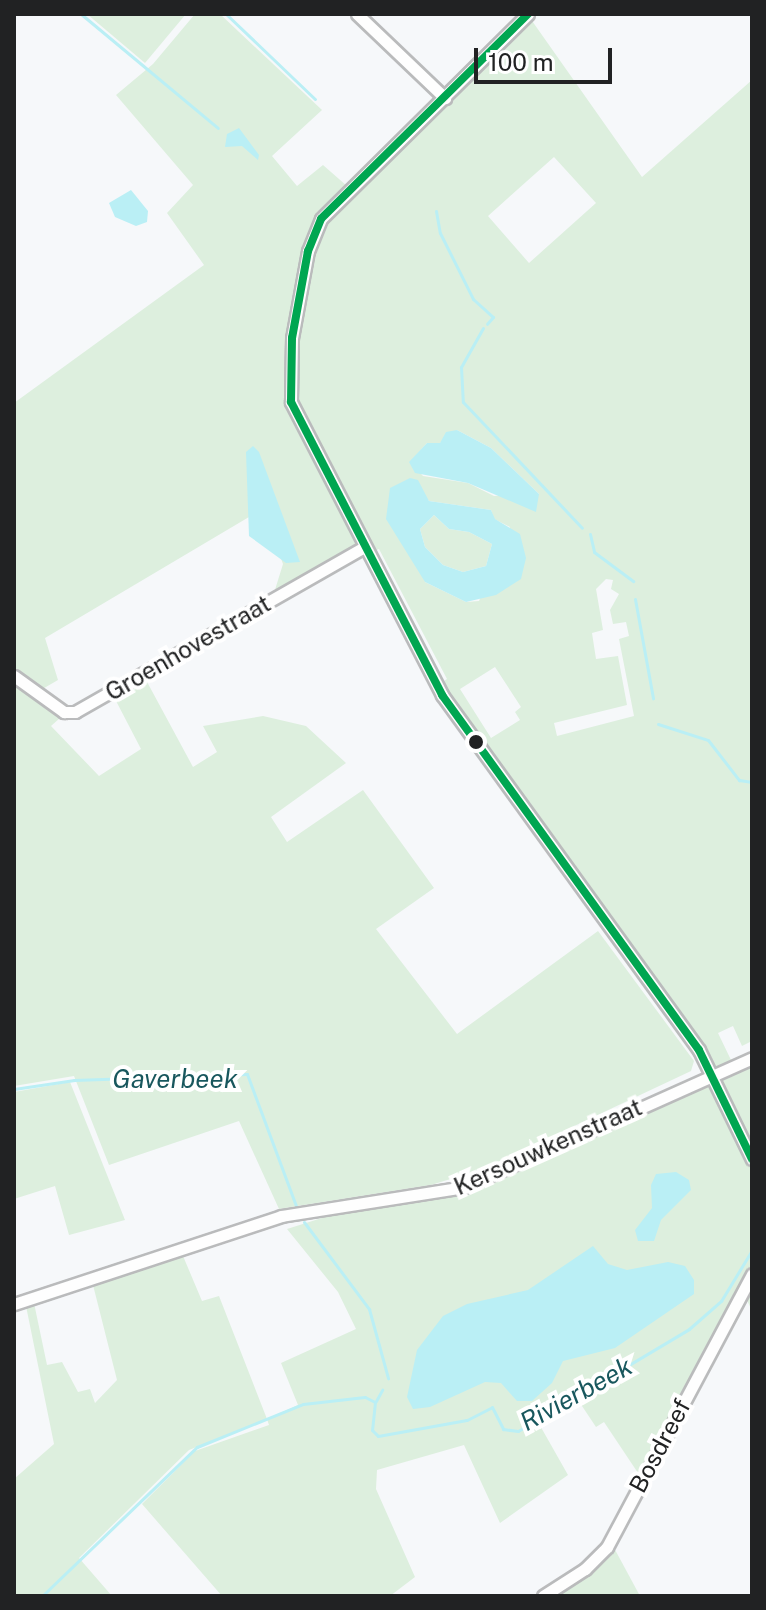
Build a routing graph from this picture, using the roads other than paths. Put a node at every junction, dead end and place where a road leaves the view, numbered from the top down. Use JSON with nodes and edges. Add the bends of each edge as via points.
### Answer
{"nodes":[{"id":1,"x":357,"y":14,"type":"edge"},
{"id":2,"x":528,"y":14,"type":"edge"},
{"id":3,"x":445,"y":98,"type":"junction"},
{"id":4,"x":364,"y":547,"type":"junction"},
{"id":5,"x":14,"y":676,"type":"edge"},
{"id":6,"x":752,"y":1058,"type":"edge"},
{"id":7,"x":709,"y":1075,"type":"junction"},
{"id":8,"x":752,"y":1159,"type":"edge"},
{"id":9,"x":752,"y":1274,"type":"edge"},
{"id":10,"x":14,"y":1304,"type":"edge"},
{"id":11,"x":543,"y":1596,"type":"edge"}],
"edges":[{"from":1,"to":3,"type":"street"},
{"from":2,"to":3,"type":"street"},
{"from":3,"to":4,"type":"street","via":[[321,219],[308,251],[288,364],[291,402]]},
{"from":4,"to":5,"type":"street","name":"Groenhovestraat","via":[[75,712],[64,712]]},
{"from":4,"to":7,"type":"street","via":[[442,695],[699,1050]]},
{"from":6,"to":7,"type":"street"},
{"from":7,"to":8,"type":"street"},
{"from":7,"to":10,"type":"street","name":"Kersouwkenstraat","via":[[464,1187],[281,1216]]},
{"from":9,"to":11,"type":"street","name":"Bosdreef","via":[[607,1547],[585,1569]]}]}
